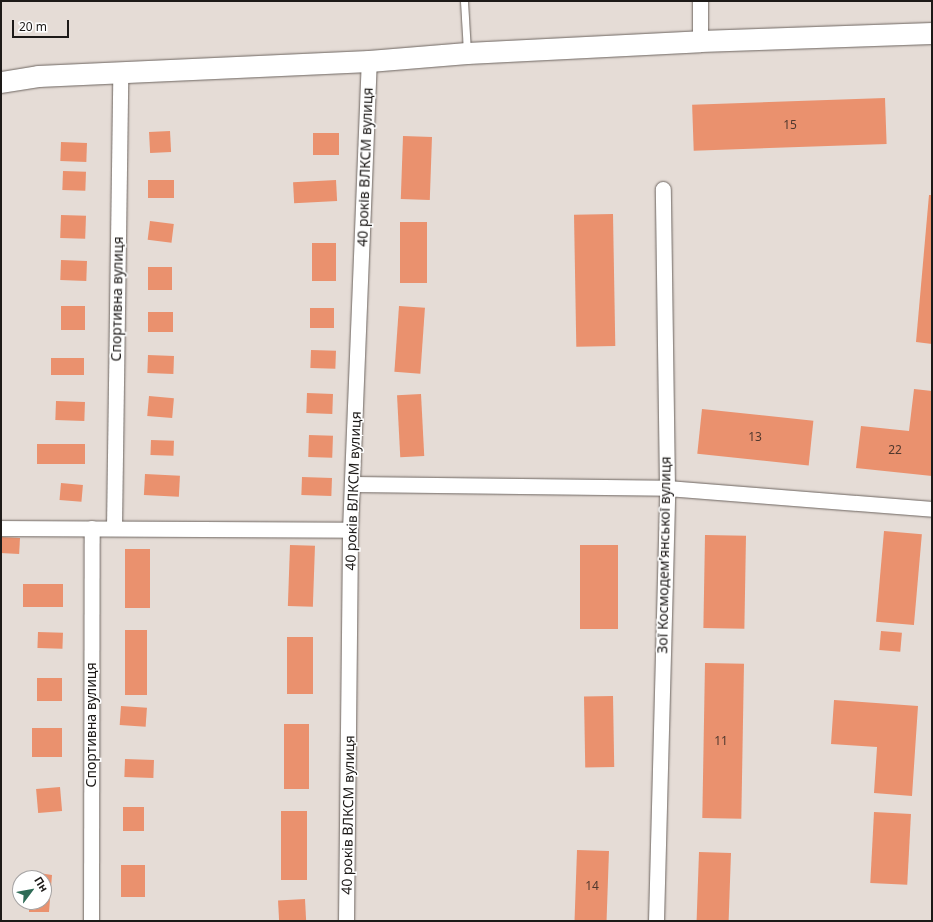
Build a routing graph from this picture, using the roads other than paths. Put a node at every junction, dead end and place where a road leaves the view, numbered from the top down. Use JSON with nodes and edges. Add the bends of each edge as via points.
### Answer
{"nodes":[{"id":1,"x":464,"y":1,"type":"edge"},
{"id":2,"x":700,"y":1,"type":"edge"},
{"id":3,"x":932,"y":33,"type":"edge"},
{"id":4,"x":700,"y":41,"type":"junction"},
{"id":5,"x":467,"y":53,"type":"junction"},
{"id":6,"x":369,"y":61,"type":"junction"},
{"id":7,"x":120,"y":72,"type":"junction"},
{"id":8,"x":1,"y":82,"type":"edge"},
{"id":9,"x":663,"y":189,"type":"dead end"},
{"id":10,"x":353,"y":484,"type":"junction"},
{"id":11,"x":667,"y":488,"type":"junction"},
{"id":12,"x":932,"y":508,"type":"edge"},
{"id":13,"x":114,"y":527,"type":"junction"},
{"id":14,"x":1,"y":528,"type":"edge"},
{"id":15,"x":92,"y":528,"type":"junction"},
{"id":16,"x":350,"y":530,"type":"junction"},
{"id":17,"x":91,"y":921,"type":"edge"},
{"id":18,"x":346,"y":921,"type":"edge"},
{"id":19,"x":656,"y":921,"type":"edge"}],
"edges":[{"from":1,"to":5,"type":"lane"},
{"from":2,"to":4,"type":"street"},
{"from":3,"to":4,"type":"main road"},
{"from":4,"to":5,"type":"main road"},
{"from":5,"to":6,"type":"main road"},
{"from":6,"to":7,"type":"main road"},
{"from":6,"to":10,"type":"street","name":"40 років ВЛКСМ вулиця"},
{"from":7,"to":8,"type":"main road","via":[[38,76]]},
{"from":7,"to":13,"type":"street","name":"Спортивна вулиця"},
{"from":9,"to":11,"type":"street","name":"Зої Космодем’янської вулиця"},
{"from":10,"to":11,"type":"street"},
{"from":10,"to":16,"type":"street","name":"40 років ВЛКСМ вулиця"},
{"from":11,"to":12,"type":"street"},
{"from":11,"to":19,"type":"street","name":"Зої Космодем’янської вулиця"},
{"from":13,"to":15,"type":"street"},
{"from":13,"to":16,"type":"street"},
{"from":14,"to":15,"type":"street"},
{"from":15,"to":17,"type":"street","name":"Спортивна вулиця"},
{"from":16,"to":18,"type":"street","name":"40 років ВЛКСМ вулиця"}]}
